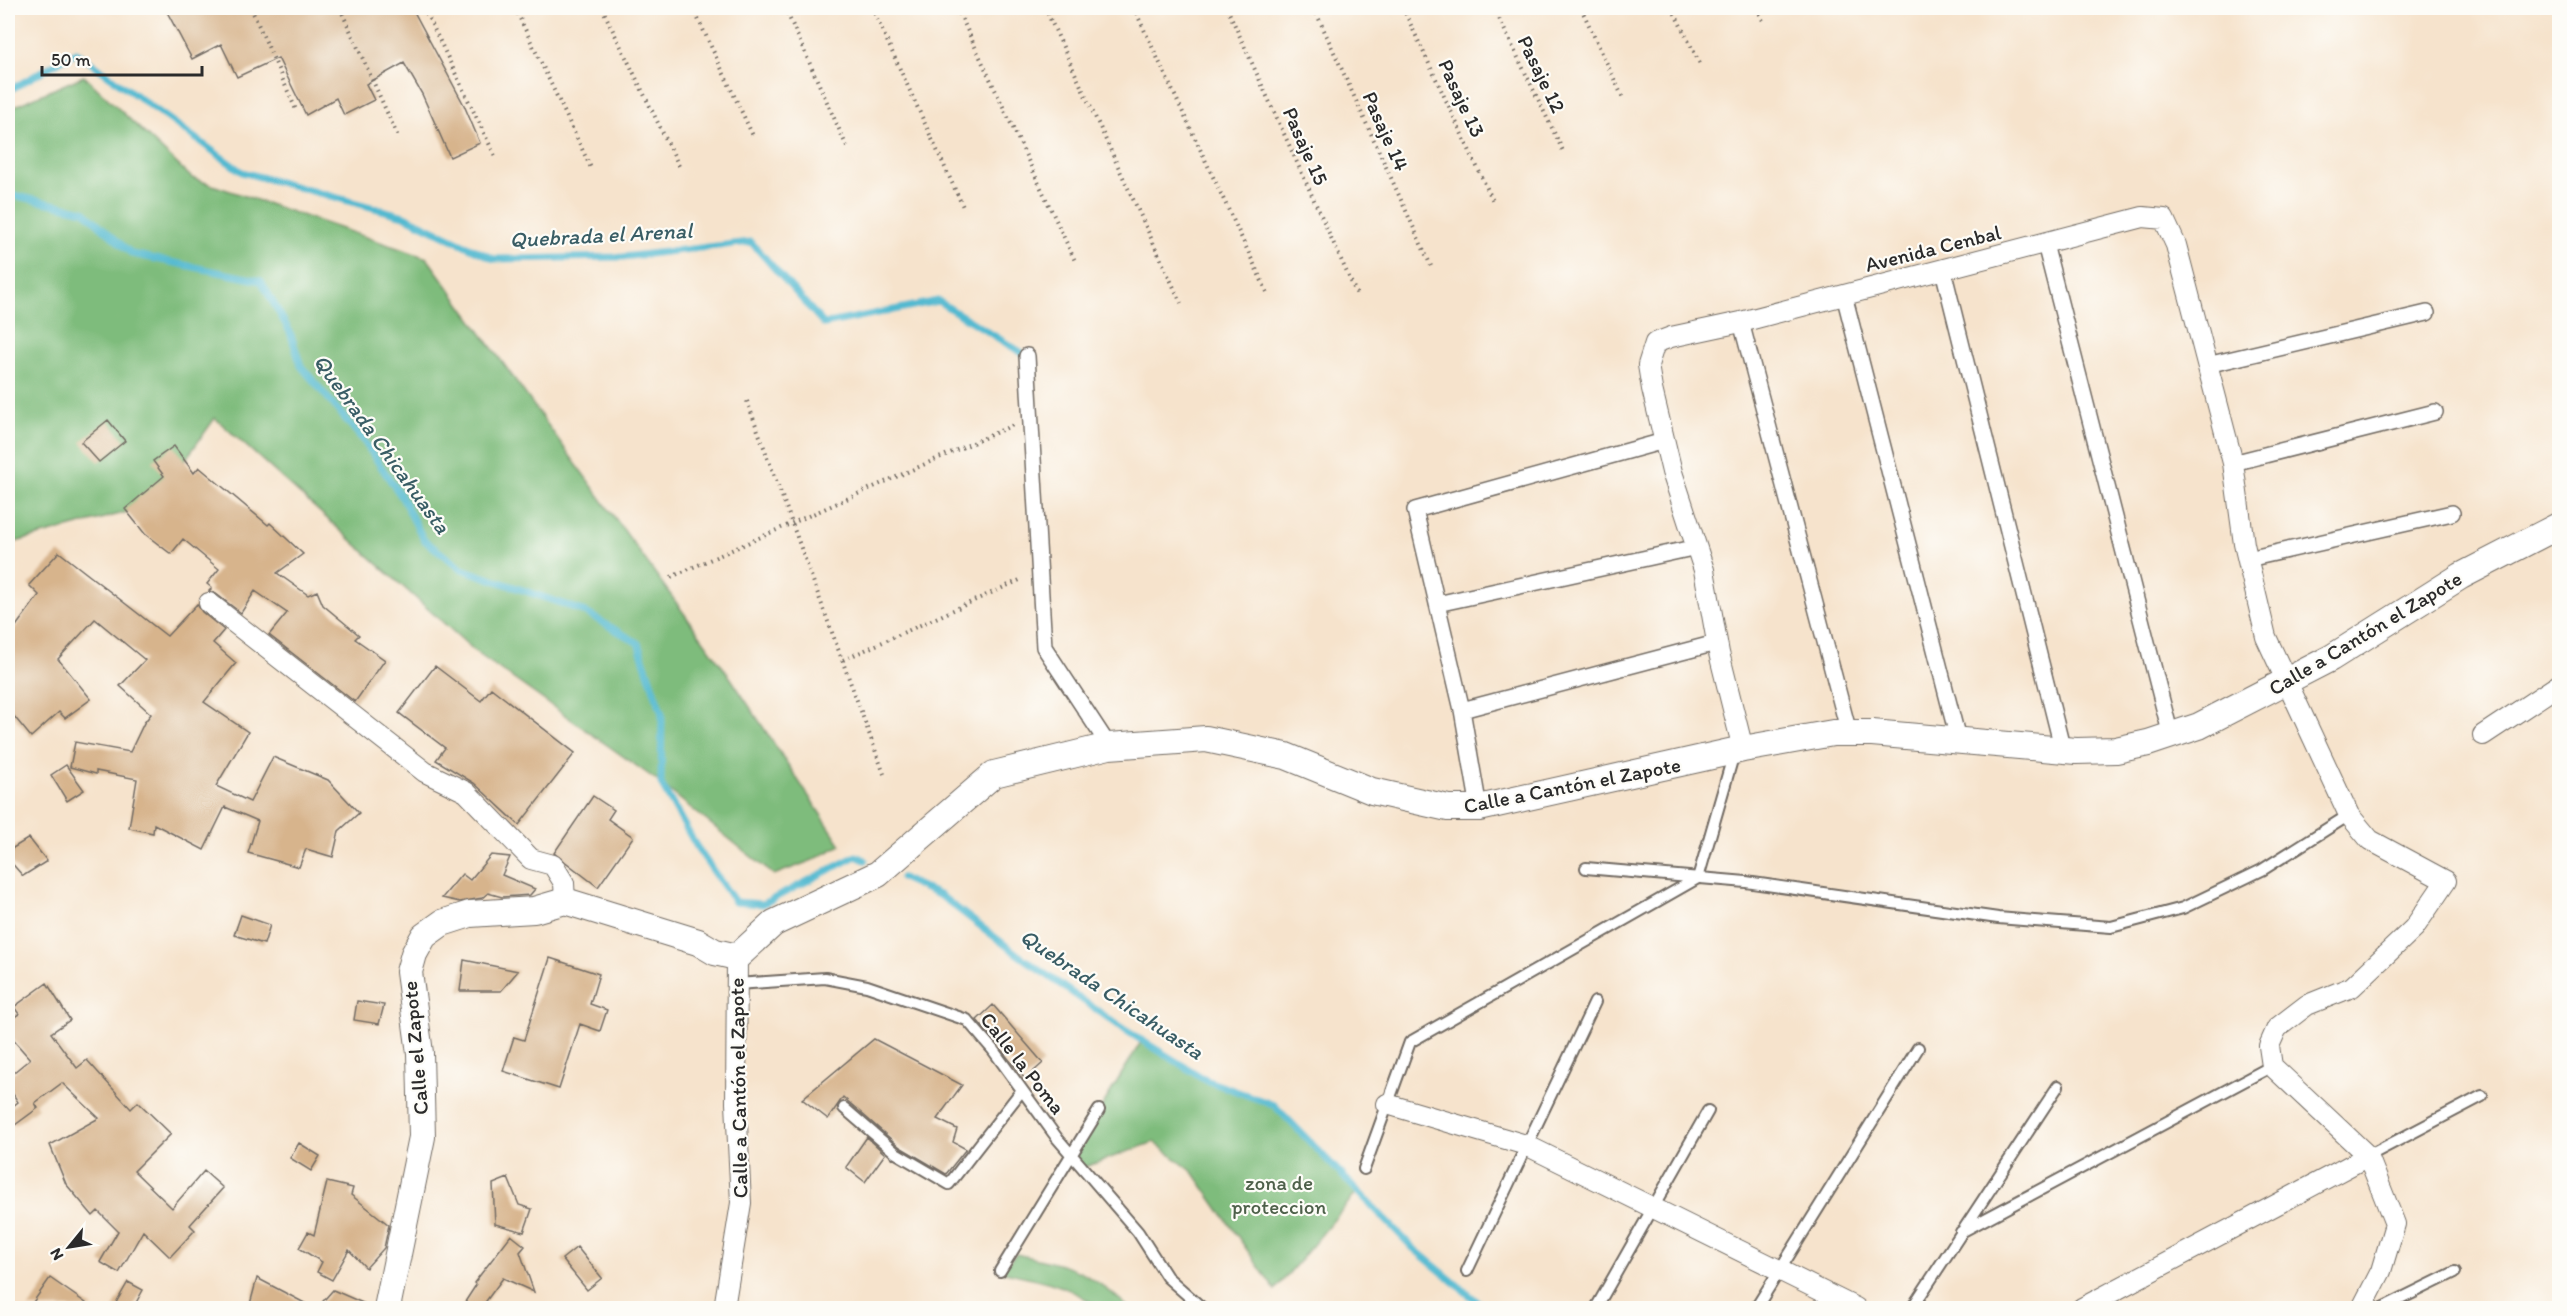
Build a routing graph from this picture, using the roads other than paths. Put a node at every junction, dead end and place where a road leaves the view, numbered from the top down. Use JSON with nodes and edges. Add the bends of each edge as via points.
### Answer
{"nodes":[{"id":1,"x":2045,"y":244,"type":"junction"},
{"id":2,"x":1943,"y":270,"type":"junction"},
{"id":3,"x":1844,"y":295,"type":"junction"},
{"id":4,"x":2427,"y":313,"type":"dead end"},
{"id":5,"x":1742,"y":321,"type":"junction"},
{"id":6,"x":1027,"y":356,"type":"dead end"},
{"id":7,"x":2206,"y":365,"type":"junction"},
{"id":8,"x":2435,"y":412,"type":"dead end"},
{"id":9,"x":1664,"y":441,"type":"junction"},
{"id":10,"x":2233,"y":463,"type":"junction"},
{"id":11,"x":2452,"y":513,"type":"dead end"},
{"id":12,"x":2559,"y":525,"type":"edge"},
{"id":13,"x":1697,"y":547,"type":"junction"},
{"id":14,"x":2248,"y":559,"type":"junction"},
{"id":15,"x":209,"y":603,"type":"dead end"},
{"id":16,"x":1437,"y":604,"type":"junction"},
{"id":17,"x":1716,"y":643,"type":"junction"},
{"id":18,"x":2285,"y":682,"type":"junction"},
{"id":19,"x":2559,"y":684,"type":"edge"},
{"id":20,"x":1462,"y":710,"type":"junction"},
{"id":21,"x":1849,"y":733,"type":"junction"},
{"id":22,"x":2483,"y":735,"type":"dead end"},
{"id":23,"x":2171,"y":736,"type":"junction"},
{"id":24,"x":1958,"y":739,"type":"junction"},
{"id":25,"x":1109,"y":746,"type":"junction"},
{"id":26,"x":1739,"y":750,"type":"junction"},
{"id":27,"x":2063,"y":751,"type":"junction"},
{"id":28,"x":1479,"y":808,"type":"junction"},
{"id":29,"x":2349,"y":815,"type":"junction"},
{"id":30,"x":1586,"y":868,"type":"dead end"},
{"id":31,"x":1698,"y":878,"type":"junction"},
{"id":32,"x":565,"y":901,"type":"junction"},
{"id":33,"x":737,"y":957,"type":"junction"},
{"id":34,"x":736,"y":984,"type":"junction"},
{"id":35,"x":1595,"y":1002,"type":"dead end"},
{"id":36,"x":1918,"y":1048,"type":"dead end"},
{"id":37,"x":2272,"y":1066,"type":"junction"},
{"id":38,"x":2058,"y":1086,"type":"dead end"},
{"id":39,"x":1022,"y":1090,"type":"junction"},
{"id":40,"x":2482,"y":1096,"type":"dead end"},
{"id":41,"x":1387,"y":1104,"type":"junction"},
{"id":42,"x":844,"y":1108,"type":"dead end"},
{"id":43,"x":1099,"y":1110,"type":"dead end"},
{"id":44,"x":1708,"y":1111,"type":"dead end"},
{"id":45,"x":1526,"y":1145,"type":"junction"},
{"id":46,"x":1072,"y":1156,"type":"junction"},
{"id":47,"x":2368,"y":1156,"type":"junction"},
{"id":48,"x":1364,"y":1169,"type":"dead end"},
{"id":49,"x":1653,"y":1208,"type":"junction"},
{"id":50,"x":1961,"y":1232,"type":"junction"},
{"id":51,"x":1000,"y":1271,"type":"dead end"},
{"id":52,"x":1467,"y":1271,"type":"dead end"},
{"id":53,"x":1779,"y":1271,"type":"junction"},
{"id":54,"x":2455,"y":1272,"type":"dead end"},
{"id":55,"x":387,"y":1308,"type":"edge"},
{"id":56,"x":724,"y":1308,"type":"edge"},
{"id":57,"x":1202,"y":1308,"type":"edge"},
{"id":58,"x":1596,"y":1308,"type":"edge"},
{"id":59,"x":1756,"y":1308,"type":"edge"},
{"id":60,"x":1856,"y":1308,"type":"edge"},
{"id":61,"x":1912,"y":1308,"type":"edge"},
{"id":62,"x":2082,"y":1308,"type":"edge"},
{"id":63,"x":2362,"y":1308,"type":"edge"},
{"id":64,"x":2382,"y":1308,"type":"edge"}],
"edges":[{"from":1,"to":2,"type":"street","name":"Avenida Cenbal"},
{"from":1,"to":7,"type":"street","name":"Avenida Cenbal","via":[[2144,218],[2164,219],[2176,245]]},
{"from":1,"to":23,"type":"street"},
{"from":2,"to":3,"type":"street","name":"Avenida Cenbal"},
{"from":2,"to":27,"type":"street"},
{"from":3,"to":5,"type":"street","name":"Avenida Cenbal"},
{"from":3,"to":24,"type":"street"},
{"from":4,"to":7,"type":"street"},
{"from":5,"to":9,"type":"street","name":"Avenida Cenbal","via":[[1655,343],[1648,365]]},
{"from":5,"to":21,"type":"street"},
{"from":6,"to":25,"type":"street","via":[[1044,647]]},
{"from":7,"to":10,"type":"street","name":"Avenida Cenbal"},
{"from":8,"to":10,"type":"street"},
{"from":9,"to":13,"type":"street","name":"Avenida Cenbal"},
{"from":9,"to":16,"type":"street","via":[[1415,510]]},
{"from":10,"to":14,"type":"street","name":"Avenida Cenbal"},
{"from":11,"to":14,"type":"street"},
{"from":12,"to":18,"type":"street","name":"Calle a Cantón el Zapote","via":[[2462,576],[2331,658]]},
{"from":13,"to":16,"type":"street"},
{"from":13,"to":17,"type":"street","name":"Avenida Cenbal"},
{"from":14,"to":18,"type":"street","name":"Avenida Cenbal","via":[[2266,637]]},
{"from":15,"to":32,"type":"street","via":[[425,772],[466,792],[531,859],[553,865],[564,883]]},
{"from":16,"to":20,"type":"street"},
{"from":17,"to":20,"type":"street"},
{"from":17,"to":26,"type":"street","name":"Avenida Cenbal"},
{"from":18,"to":23,"type":"street","name":"Calle a Cantón el Zapote","via":[[2207,723]]},
{"from":18,"to":29,"type":"street","name":"Avenida Cenbal"},
{"from":19,"to":22,"type":"street"},
{"from":20,"to":28,"type":"street"},
{"from":21,"to":24,"type":"street","name":"Calle a Cantón el Zapote"},
{"from":21,"to":26,"type":"street","name":"Calle a Cantón el Zapote"},
{"from":23,"to":27,"type":"street","name":"Calle a Cantón el Zapote","via":[[2116,750]]},
{"from":24,"to":27,"type":"street","name":"Calle a Cantón el Zapote"},
{"from":25,"to":28,"type":"street","name":"Calle a Cantón el Zapote","via":[[1206,739],[1286,756],[1372,791],[1448,808]]},
{"from":25,"to":33,"type":"street","name":"Calle a Cantón el Zapote","via":[[994,774],[878,874],[774,923]]},
{"from":26,"to":28,"type":"street","name":"Calle a Cantón el Zapote"},
{"from":26,"to":31,"type":"lane"},
{"from":29,"to":31,"type":"lane","via":[[2262,870],[2183,908],[2111,927],[1998,918]]},
{"from":29,"to":37,"type":"street","name":"Avenida Cenbal","via":[[2370,840],[2446,881],[2414,928],[2352,987],[2307,1005],[2277,1028],[2269,1046]]},
{"from":30,"to":31,"type":"lane"},
{"from":31,"to":41,"type":"lane","via":[[1410,1042]]},
{"from":32,"to":33,"type":"street"},
{"from":32,"to":55,"type":"street","name":"Calle el Zapote","via":[[534,910],[470,914],[442,923],[418,944],[409,972],[420,1053],[422,1137]]},
{"from":33,"to":34,"type":"street","name":"Calle a Cantón el Zapote"},
{"from":34,"to":39,"type":"lane","name":"Calle la Poma","via":[[825,978],[867,986],[967,1020]]},
{"from":34,"to":56,"type":"street","name":"Calle a Cantón el Zapote","via":[[741,1203]]},
{"from":35,"to":45,"type":"lane"},
{"from":36,"to":53,"type":"lane"},
{"from":37,"to":47,"type":"street"},
{"from":37,"to":50,"type":"lane"},
{"from":38,"to":50,"type":"lane"},
{"from":39,"to":42,"type":"lane","via":[[949,1184],[896,1153]]},
{"from":39,"to":46,"type":"lane","name":"Calle la Poma"},
{"from":40,"to":47,"type":"lane"},
{"from":41,"to":45,"type":"street"},
{"from":41,"to":48,"type":"lane"},
{"from":43,"to":46,"type":"lane"},
{"from":44,"to":49,"type":"lane"},
{"from":45,"to":49,"type":"street"},
{"from":45,"to":52,"type":"lane"},
{"from":46,"to":51,"type":"lane"},
{"from":46,"to":57,"type":"lane","name":"Calle la Poma","via":[[1138,1232],[1167,1277]]},
{"from":47,"to":62,"type":"street"},
{"from":47,"to":63,"type":"street","via":[[2395,1224],[2381,1271]]},
{"from":49,"to":53,"type":"street"},
{"from":49,"to":58,"type":"lane"},
{"from":50,"to":61,"type":"lane"},
{"from":53,"to":59,"type":"lane"},
{"from":53,"to":60,"type":"street"},
{"from":54,"to":64,"type":"lane"}]}
